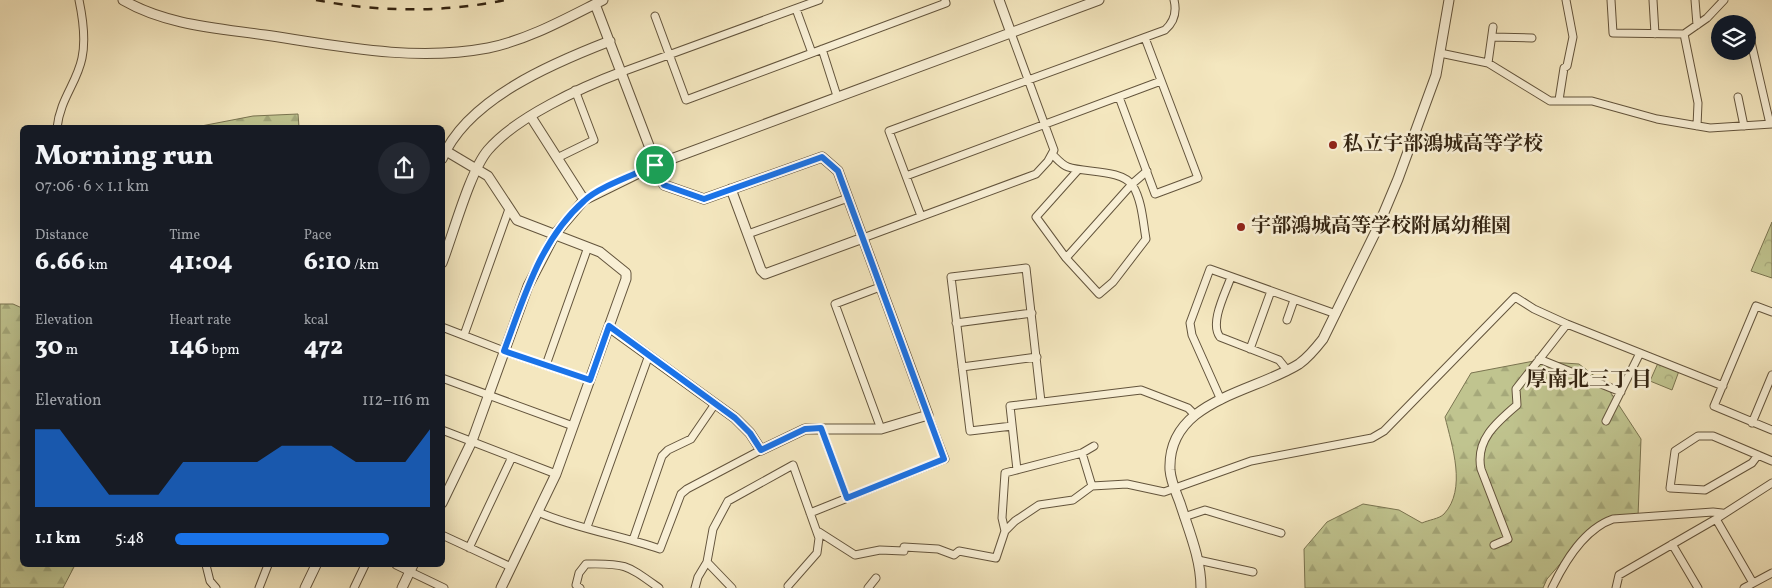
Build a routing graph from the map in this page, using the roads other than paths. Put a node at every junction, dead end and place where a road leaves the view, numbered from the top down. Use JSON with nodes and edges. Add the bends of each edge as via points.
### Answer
{"nodes":[{"id":1,"x":79,"y":0,"type":"edge"},
{"id":2,"x":122,"y":0,"type":"edge"},
{"id":3,"x":604,"y":0,"type":"edge"},
{"id":4,"x":819,"y":0,"type":"edge"},
{"id":5,"x":944,"y":0,"type":"edge"},
{"id":6,"x":999,"y":0,"type":"edge"},
{"id":7,"x":1099,"y":0,"type":"edge"},
{"id":8,"x":1174,"y":0,"type":"edge"},
{"id":9,"x":1449,"y":0,"type":"edge"},
{"id":10,"x":1566,"y":0,"type":"edge"},
{"id":11,"x":1611,"y":0,"type":"edge"},
{"id":12,"x":1653,"y":0,"type":"edge"},
{"id":13,"x":1695,"y":0,"type":"edge"},
{"id":14,"x":1724,"y":0,"type":"edge"},
{"id":15,"x":803,"y":3,"type":"edge"},
{"id":16,"x":595,"y":4,"type":"junction"},
{"id":17,"x":796,"y":9,"type":"junction"},
{"id":18,"x":655,"y":16,"type":"dead end"},
{"id":19,"x":1697,"y":25,"type":"junction"},
{"id":20,"x":1493,"y":27,"type":"dead end"},
{"id":21,"x":1011,"y":33,"type":"junction"},
{"id":22,"x":1655,"y":34,"type":"junction"},
{"id":23,"x":1684,"y":34,"type":"junction"},
{"id":24,"x":1492,"y":37,"type":"junction"},
{"id":25,"x":1145,"y":38,"type":"junction"},
{"id":26,"x":1532,"y":38,"type":"dead end"},
{"id":27,"x":610,"y":41,"type":"junction"},
{"id":28,"x":822,"y":49,"type":"junction"},
{"id":29,"x":812,"y":53,"type":"junction"},
{"id":30,"x":1440,"y":53,"type":"junction"},
{"id":31,"x":668,"y":55,"type":"junction"},
{"id":32,"x":1756,"y":60,"type":"edge"},
{"id":33,"x":1488,"y":63,"type":"junction"},
{"id":34,"x":622,"y":72,"type":"junction"},
{"id":35,"x":1028,"y":79,"type":"junction"},
{"id":36,"x":1161,"y":81,"type":"junction"},
{"id":37,"x":574,"y":90,"type":"junction"},
{"id":38,"x":837,"y":96,"type":"junction"},
{"id":39,"x":1119,"y":97,"type":"junction"},
{"id":40,"x":1738,"y":97,"type":"dead end"},
{"id":41,"x":1559,"y":100,"type":"junction"},
{"id":42,"x":531,"y":117,"type":"junction"},
{"id":43,"x":1044,"y":124,"type":"junction"},
{"id":44,"x":1771,"y":124,"type":"edge"},
{"id":45,"x":57,"y":125,"type":"edge"},
{"id":46,"x":1698,"y":126,"type":"junction"},
{"id":47,"x":1744,"y":126,"type":"junction"},
{"id":48,"x":445,"y":153,"type":"edge"},
{"id":49,"x":445,"y":155,"type":"edge"},
{"id":50,"x":1053,"y":156,"type":"junction"},
{"id":51,"x":557,"y":158,"type":"junction"},
{"id":52,"x":655,"y":165,"type":"junction"},
{"id":53,"x":477,"y":168,"type":"junction"},
{"id":54,"x":1078,"y":170,"type":"junction"},
{"id":55,"x":1147,"y":171,"type":"junction"},
{"id":56,"x":906,"y":176,"type":"junction"},
{"id":57,"x":1132,"y":184,"type":"junction"},
{"id":58,"x":731,"y":189,"type":"junction"},
{"id":59,"x":848,"y":198,"type":"junction"},
{"id":60,"x":584,"y":200,"type":"junction"},
{"id":61,"x":510,"y":209,"type":"junction"},
{"id":62,"x":921,"y":216,"type":"junction"},
{"id":63,"x":554,"y":234,"type":"junction"},
{"id":64,"x":748,"y":234,"type":"junction"},
{"id":65,"x":863,"y":238,"type":"junction"},
{"id":66,"x":588,"y":247,"type":"junction"},
{"id":67,"x":445,"y":255,"type":"edge"},
{"id":68,"x":1066,"y":258,"type":"junction"},
{"id":69,"x":1231,"y":277,"type":"junction"},
{"id":70,"x":880,"y":287,"type":"junction"},
{"id":71,"x":1271,"y":291,"type":"junction"},
{"id":72,"x":1294,"y":300,"type":"junction"},
{"id":73,"x":1772,"y":312,"type":"edge"},
{"id":74,"x":1032,"y":313,"type":"junction"},
{"id":75,"x":1336,"y":314,"type":"junction"},
{"id":76,"x":1287,"y":320,"type":"dead end"},
{"id":77,"x":956,"y":323,"type":"junction"},
{"id":78,"x":1567,"y":324,"type":"junction"},
{"id":79,"x":609,"y":326,"type":"junction"},
{"id":80,"x":445,"y":328,"type":"edge"},
{"id":81,"x":464,"y":335,"type":"junction"},
{"id":82,"x":1250,"y":349,"type":"junction"},
{"id":83,"x":504,"y":351,"type":"junction"},
{"id":84,"x":1640,"y":353,"type":"junction"},
{"id":85,"x":649,"y":355,"type":"junction"},
{"id":86,"x":1037,"y":357,"type":"junction"},
{"id":87,"x":1539,"y":359,"type":"junction"},
{"id":88,"x":546,"y":365,"type":"junction"},
{"id":89,"x":962,"y":367,"type":"junction"},
{"id":90,"x":1287,"y":370,"type":"junction"},
{"id":91,"x":1772,"y":375,"type":"edge"},
{"id":92,"x":445,"y":379,"type":"edge"},
{"id":93,"x":590,"y":380,"type":"junction"},
{"id":94,"x":1723,"y":386,"type":"junction"},
{"id":95,"x":1621,"y":392,"type":"junction"},
{"id":96,"x":489,"y":394,"type":"junction"},
{"id":97,"x":1221,"y":400,"type":"junction"},
{"id":98,"x":1041,"y":402,"type":"junction"},
{"id":99,"x":715,"y":404,"type":"junction"},
{"id":100,"x":1194,"y":414,"type":"junction"},
{"id":101,"x":928,"y":415,"type":"junction"},
{"id":102,"x":1606,"y":421,"type":"dead end"},
{"id":103,"x":1752,"y":423,"type":"junction"},
{"id":104,"x":573,"y":426,"type":"junction"},
{"id":105,"x":1012,"y":426,"type":"junction"},
{"id":106,"x":821,"y":428,"type":"junction"},
{"id":107,"x":881,"y":429,"type":"junction"},
{"id":108,"x":1772,"y":430,"type":"edge"},
{"id":109,"x":445,"y":431,"type":"edge"},
{"id":110,"x":472,"y":441,"type":"junction"},
{"id":111,"x":1094,"y":446,"type":"dead end"},
{"id":112,"x":761,"y":450,"type":"junction"},
{"id":113,"x":1082,"y":453,"type":"junction"},
{"id":114,"x":1758,"y":455,"type":"junction"},
{"id":115,"x":512,"y":457,"type":"junction"},
{"id":116,"x":1772,"y":461,"type":"edge"},
{"id":117,"x":1017,"y":470,"type":"junction"},
{"id":118,"x":556,"y":474,"type":"junction"},
{"id":119,"x":1772,"y":483,"type":"edge"},
{"id":120,"x":1092,"y":486,"type":"junction"},
{"id":121,"x":1175,"y":488,"type":"junction"},
{"id":122,"x":445,"y":497,"type":"edge"},
{"id":123,"x":847,"y":498,"type":"junction"},
{"id":124,"x":538,"y":512,"type":"junction"},
{"id":125,"x":810,"y":513,"type":"junction"},
{"id":126,"x":1722,"y":513,"type":"junction"},
{"id":127,"x":1184,"y":517,"type":"junction"},
{"id":128,"x":1716,"y":519,"type":"junction"},
{"id":129,"x":587,"y":527,"type":"junction"},
{"id":130,"x":1005,"y":531,"type":"junction"},
{"id":131,"x":819,"y":532,"type":"junction"},
{"id":132,"x":1281,"y":533,"type":"dead end"},
{"id":133,"x":445,"y":536,"type":"edge"},
{"id":134,"x":633,"y":540,"type":"junction"},
{"id":135,"x":1672,"y":544,"type":"junction"},
{"id":136,"x":1494,"y":545,"type":"dead end"},
{"id":137,"x":469,"y":548,"type":"junction"},
{"id":138,"x":1198,"y":560,"type":"junction"},
{"id":139,"x":707,"y":562,"type":"junction"},
{"id":140,"x":206,"y":567,"type":"edge"},
{"id":141,"x":267,"y":567,"type":"edge"},
{"id":142,"x":315,"y":567,"type":"edge"},
{"id":143,"x":364,"y":567,"type":"edge"},
{"id":144,"x":511,"y":567,"type":"junction"},
{"id":145,"x":411,"y":568,"type":"edge"},
{"id":146,"x":1253,"y":572,"type":"dead end"},
{"id":147,"x":1772,"y":573,"type":"edge"},
{"id":148,"x":876,"y":578,"type":"dead end"},
{"id":149,"x":1753,"y":583,"type":"junction"},
{"id":150,"x":788,"y":586,"type":"dead end"},
{"id":151,"x":216,"y":588,"type":"edge"},
{"id":152,"x":259,"y":588,"type":"edge"},
{"id":153,"x":305,"y":588,"type":"edge"},
{"id":154,"x":354,"y":588,"type":"edge"},
{"id":155,"x":402,"y":588,"type":"edge"},
{"id":156,"x":444,"y":588,"type":"edge"},
{"id":157,"x":501,"y":588,"type":"edge"},
{"id":158,"x":580,"y":588,"type":"edge"},
{"id":159,"x":658,"y":588,"type":"edge"},
{"id":160,"x":695,"y":588,"type":"edge"},
{"id":161,"x":732,"y":588,"type":"edge"},
{"id":162,"x":868,"y":588,"type":"edge"},
{"id":163,"x":1201,"y":588,"type":"edge"},
{"id":164,"x":1552,"y":588,"type":"edge"},
{"id":165,"x":1616,"y":588,"type":"edge"},
{"id":166,"x":1698,"y":588,"type":"edge"},
{"id":167,"x":1744,"y":588,"type":"edge"}],
"edges":[{"from":1,"to":45,"type":"street","via":[[84,36],[82,59],[59,110]]},
{"from":2,"to":16,"type":"street","via":[[159,16],[190,24],[410,53],[488,48],[511,42]]},
{"from":3,"to":16,"type":"street"},
{"from":4,"to":15,"type":"street"},
{"from":5,"to":28,"type":"street","via":[[946,3]]},
{"from":6,"to":21,"type":"street"},
{"from":7,"to":21,"type":"street"},
{"from":8,"to":25,"type":"street","via":[[1172,24],[1166,30]]},
{"from":9,"to":30,"type":"street"},
{"from":10,"to":41,"type":"street","via":[[1573,37]]},
{"from":11,"to":22,"type":"street","via":[[1614,33]]},
{"from":12,"to":22,"type":"street"},
{"from":13,"to":19,"type":"street"},
{"from":14,"to":19,"type":"street"},
{"from":15,"to":17,"type":"street"},
{"from":16,"to":27,"type":"street"},
{"from":17,"to":29,"type":"street"},
{"from":17,"to":31,"type":"street"},
{"from":18,"to":31,"type":"street"},
{"from":19,"to":23,"type":"street"},
{"from":20,"to":24,"type":"street"},
{"from":21,"to":35,"type":"street"},
{"from":21,"to":38,"type":"street"},
{"from":22,"to":23,"type":"street"},
{"from":23,"to":46,"type":"street","via":[[1698,103]]},
{"from":24,"to":26,"type":"street"},
{"from":24,"to":33,"type":"street"},
{"from":25,"to":35,"type":"street"},
{"from":25,"to":36,"type":"street"},
{"from":27,"to":34,"type":"street"},
{"from":27,"to":48,"type":"street","via":[[559,60],[479,110],[454,137]]},
{"from":28,"to":29,"type":"street"},
{"from":28,"to":38,"type":"street"},
{"from":29,"to":31,"type":"street","via":[[686,100]]},
{"from":30,"to":33,"type":"street"},
{"from":30,"to":75,"type":"street","via":[[1436,74],[1398,179]]},
{"from":31,"to":34,"type":"street"},
{"from":32,"to":44,"type":"street"},
{"from":33,"to":41,"type":"street","via":[[1543,99]]},
{"from":34,"to":37,"type":"street"},
{"from":34,"to":52,"type":"street"},
{"from":35,"to":43,"type":"street"},
{"from":35,"to":56,"type":"street","via":[[889,131]]},
{"from":36,"to":39,"type":"street"},
{"from":36,"to":55,"type":"street","via":[[1198,178],[1155,194]]},
{"from":37,"to":42,"type":"street"},
{"from":37,"to":51,"type":"street","via":[[594,140]]},
{"from":38,"to":52,"type":"street"},
{"from":39,"to":43,"type":"street"},
{"from":39,"to":55,"type":"street"},
{"from":40,"to":47,"type":"street"},
{"from":41,"to":46,"type":"street","via":[[1592,100],[1657,119]]},
{"from":42,"to":51,"type":"street"},
{"from":42,"to":53,"type":"street","via":[[487,150]]},
{"from":43,"to":50,"type":"street","via":[[1054,150]]},
{"from":43,"to":56,"type":"street"},
{"from":44,"to":47,"type":"street"},
{"from":46,"to":47,"type":"street"},
{"from":49,"to":53,"type":"street"},
{"from":50,"to":54,"type":"street","via":[[1065,167]]},
{"from":50,"to":62,"type":"street","via":[[1036,174]]},
{"from":51,"to":60,"type":"street"},
{"from":52,"to":58,"type":"street","via":[[664,185],[694,197],[704,199]]},
{"from":52,"to":60,"type":"street"},
{"from":53,"to":61,"type":"street","via":[[488,176]]},
{"from":53,"to":67,"type":"street"},
{"from":54,"to":57,"type":"street","via":[[1108,173]]},
{"from":54,"to":68,"type":"street","via":[[1036,217]]},
{"from":55,"to":57,"type":"street"},
{"from":56,"to":62,"type":"street"},
{"from":57,"to":68,"type":"street"},
{"from":57,"to":68,"type":"street","via":[[1146,239],[1113,282],[1099,294]]},
{"from":58,"to":59,"type":"street","via":[[822,157],[838,171]]},
{"from":58,"to":64,"type":"street"},
{"from":59,"to":64,"type":"street"},
{"from":59,"to":65,"type":"street"},
{"from":60,"to":63,"type":"street"},
{"from":61,"to":63,"type":"street","via":[[517,220]]},
{"from":61,"to":81,"type":"street"},
{"from":62,"to":65,"type":"street"},
{"from":63,"to":66,"type":"street"},
{"from":63,"to":83,"type":"street","via":[[528,286]]},
{"from":64,"to":65,"type":"street","via":[[761,270],[766,274]]},
{"from":65,"to":70,"type":"street"},
{"from":66,"to":79,"type":"street","via":[[600,252],[626,273]]},
{"from":66,"to":88,"type":"street"},
{"from":69,"to":71,"type":"street"},
{"from":69,"to":82,"type":"street","via":[[1216,322],[1216,333]]},
{"from":69,"to":97,"type":"street","via":[[1210,269],[1190,323],[1192,336]]},
{"from":70,"to":101,"type":"street"},
{"from":70,"to":107,"type":"street","via":[[835,304]]},
{"from":71,"to":72,"type":"street"},
{"from":71,"to":82,"type":"street"},
{"from":72,"to":75,"type":"street"},
{"from":72,"to":76,"type":"street"},
{"from":73,"to":94,"type":"street","via":[[1756,306]]},
{"from":74,"to":77,"type":"street"},
{"from":74,"to":77,"type":"street","via":[[1026,268],[951,277]]},
{"from":74,"to":86,"type":"street"},
{"from":75,"to":90,"type":"street","via":[[1312,353]]},
{"from":77,"to":89,"type":"street"},
{"from":78,"to":84,"type":"street"},
{"from":78,"to":87,"type":"street"},
{"from":78,"to":121,"type":"street","via":[[1516,297],[1377,436],[1251,461]]},
{"from":79,"to":85,"type":"street"},
{"from":79,"to":93,"type":"street"},
{"from":80,"to":81,"type":"street"},
{"from":81,"to":83,"type":"street"},
{"from":82,"to":90,"type":"street","via":[[1279,360]]},
{"from":83,"to":88,"type":"street"},
{"from":83,"to":96,"type":"street"},
{"from":84,"to":94,"type":"street"},
{"from":84,"to":95,"type":"street"},
{"from":85,"to":99,"type":"street"},
{"from":85,"to":129,"type":"street"},
{"from":86,"to":89,"type":"street"},
{"from":86,"to":98,"type":"street"},
{"from":87,"to":95,"type":"street"},
{"from":87,"to":136,"type":"street","via":[[1516,389],[1517,405],[1489,431],[1481,449],[1481,469],[1508,538]]},
{"from":88,"to":93,"type":"street"},
{"from":89,"to":105,"type":"street","via":[[970,431]]},
{"from":90,"to":97,"type":"street"},
{"from":91,"to":103,"type":"street"},
{"from":92,"to":96,"type":"street"},
{"from":93,"to":104,"type":"street"},
{"from":94,"to":103,"type":"street","via":[[1714,406]]},
{"from":95,"to":102,"type":"street"},
{"from":96,"to":104,"type":"street"},
{"from":96,"to":110,"type":"street"},
{"from":97,"to":100,"type":"street"},
{"from":98,"to":100,"type":"street","via":[[1141,390],[1188,408]]},
{"from":98,"to":105,"type":"street","via":[[1010,406]]},
{"from":99,"to":112,"type":"street","via":[[750,433]]},
{"from":99,"to":134,"type":"street","via":[[691,439],[662,456]]},
{"from":100,"to":121,"type":"street","via":[[1174,444],[1170,468]]},
{"from":101,"to":107,"type":"street"},
{"from":101,"to":123,"type":"street","via":[[944,459]]},
{"from":103,"to":108,"type":"street"},
{"from":104,"to":118,"type":"street"},
{"from":105,"to":117,"type":"street"},
{"from":106,"to":107,"type":"street"},
{"from":106,"to":112,"type":"street","via":[[805,429]]},
{"from":106,"to":123,"type":"street"},
{"from":109,"to":110,"type":"street"},
{"from":110,"to":115,"type":"street"},
{"from":110,"to":122,"type":"street"},
{"from":111,"to":113,"type":"street"},
{"from":112,"to":134,"type":"street","via":[[681,494],[660,549]]},
{"from":113,"to":117,"type":"street"},
{"from":113,"to":120,"type":"street"},
{"from":114,"to":114,"type":"street","via":[[1712,436],[1698,436],[1675,451],[1670,488],[1705,490],[1752,463]]},
{"from":114,"to":116,"type":"street"},
{"from":115,"to":118,"type":"street"},
{"from":115,"to":137,"type":"street"},
{"from":117,"to":130,"type":"street","via":[[1005,473],[1002,518]]},
{"from":118,"to":124,"type":"street"},
{"from":119,"to":126,"type":"street"},
{"from":120,"to":121,"type":"street","via":[[1126,484],[1164,492]]},
{"from":120,"to":130,"type":"street","via":[[1073,500],[1032,509]]},
{"from":121,"to":127,"type":"street"},
{"from":123,"to":125,"type":"street"},
{"from":124,"to":129,"type":"street","via":[[572,526]]},
{"from":124,"to":144,"type":"street"},
{"from":125,"to":131,"type":"street"},
{"from":125,"to":139,"type":"street","via":[[793,465],[728,501],[713,528]]},
{"from":126,"to":128,"type":"street"},
{"from":126,"to":164,"type":"street","via":[[1671,514],[1606,521],[1598,525],[1570,556]]},
{"from":127,"to":132,"type":"street","via":[[1205,510]]},
{"from":127,"to":138,"type":"street"},
{"from":128,"to":135,"type":"street"},
{"from":128,"to":149,"type":"street"},
{"from":129,"to":134,"type":"street"},
{"from":130,"to":131,"type":"street","via":[[996,558],[959,551],[954,555],[925,547],[855,555]]},
{"from":131,"to":150,"type":"street","via":[[817,553]]},
{"from":133,"to":137,"type":"street"},
{"from":135,"to":165,"type":"street","via":[[1619,575]]},
{"from":135,"to":166,"type":"street"},
{"from":137,"to":144,"type":"street"},
{"from":138,"to":146,"type":"street"},
{"from":138,"to":163,"type":"street"},
{"from":139,"to":160,"type":"street"},
{"from":139,"to":161,"type":"street"},
{"from":140,"to":151,"type":"street","via":[[210,581]]},
{"from":141,"to":152,"type":"street"},
{"from":142,"to":153,"type":"street"},
{"from":143,"to":154,"type":"street"},
{"from":144,"to":157,"type":"street"},
{"from":145,"to":155,"type":"street"},
{"from":145,"to":156,"type":"street"},
{"from":147,"to":149,"type":"street"},
{"from":148,"to":162,"type":"street"},
{"from":149,"to":167,"type":"street"},
{"from":158,"to":159,"type":"street","via":[[576,580],[586,564],[608,563],[629,566]]}]}
